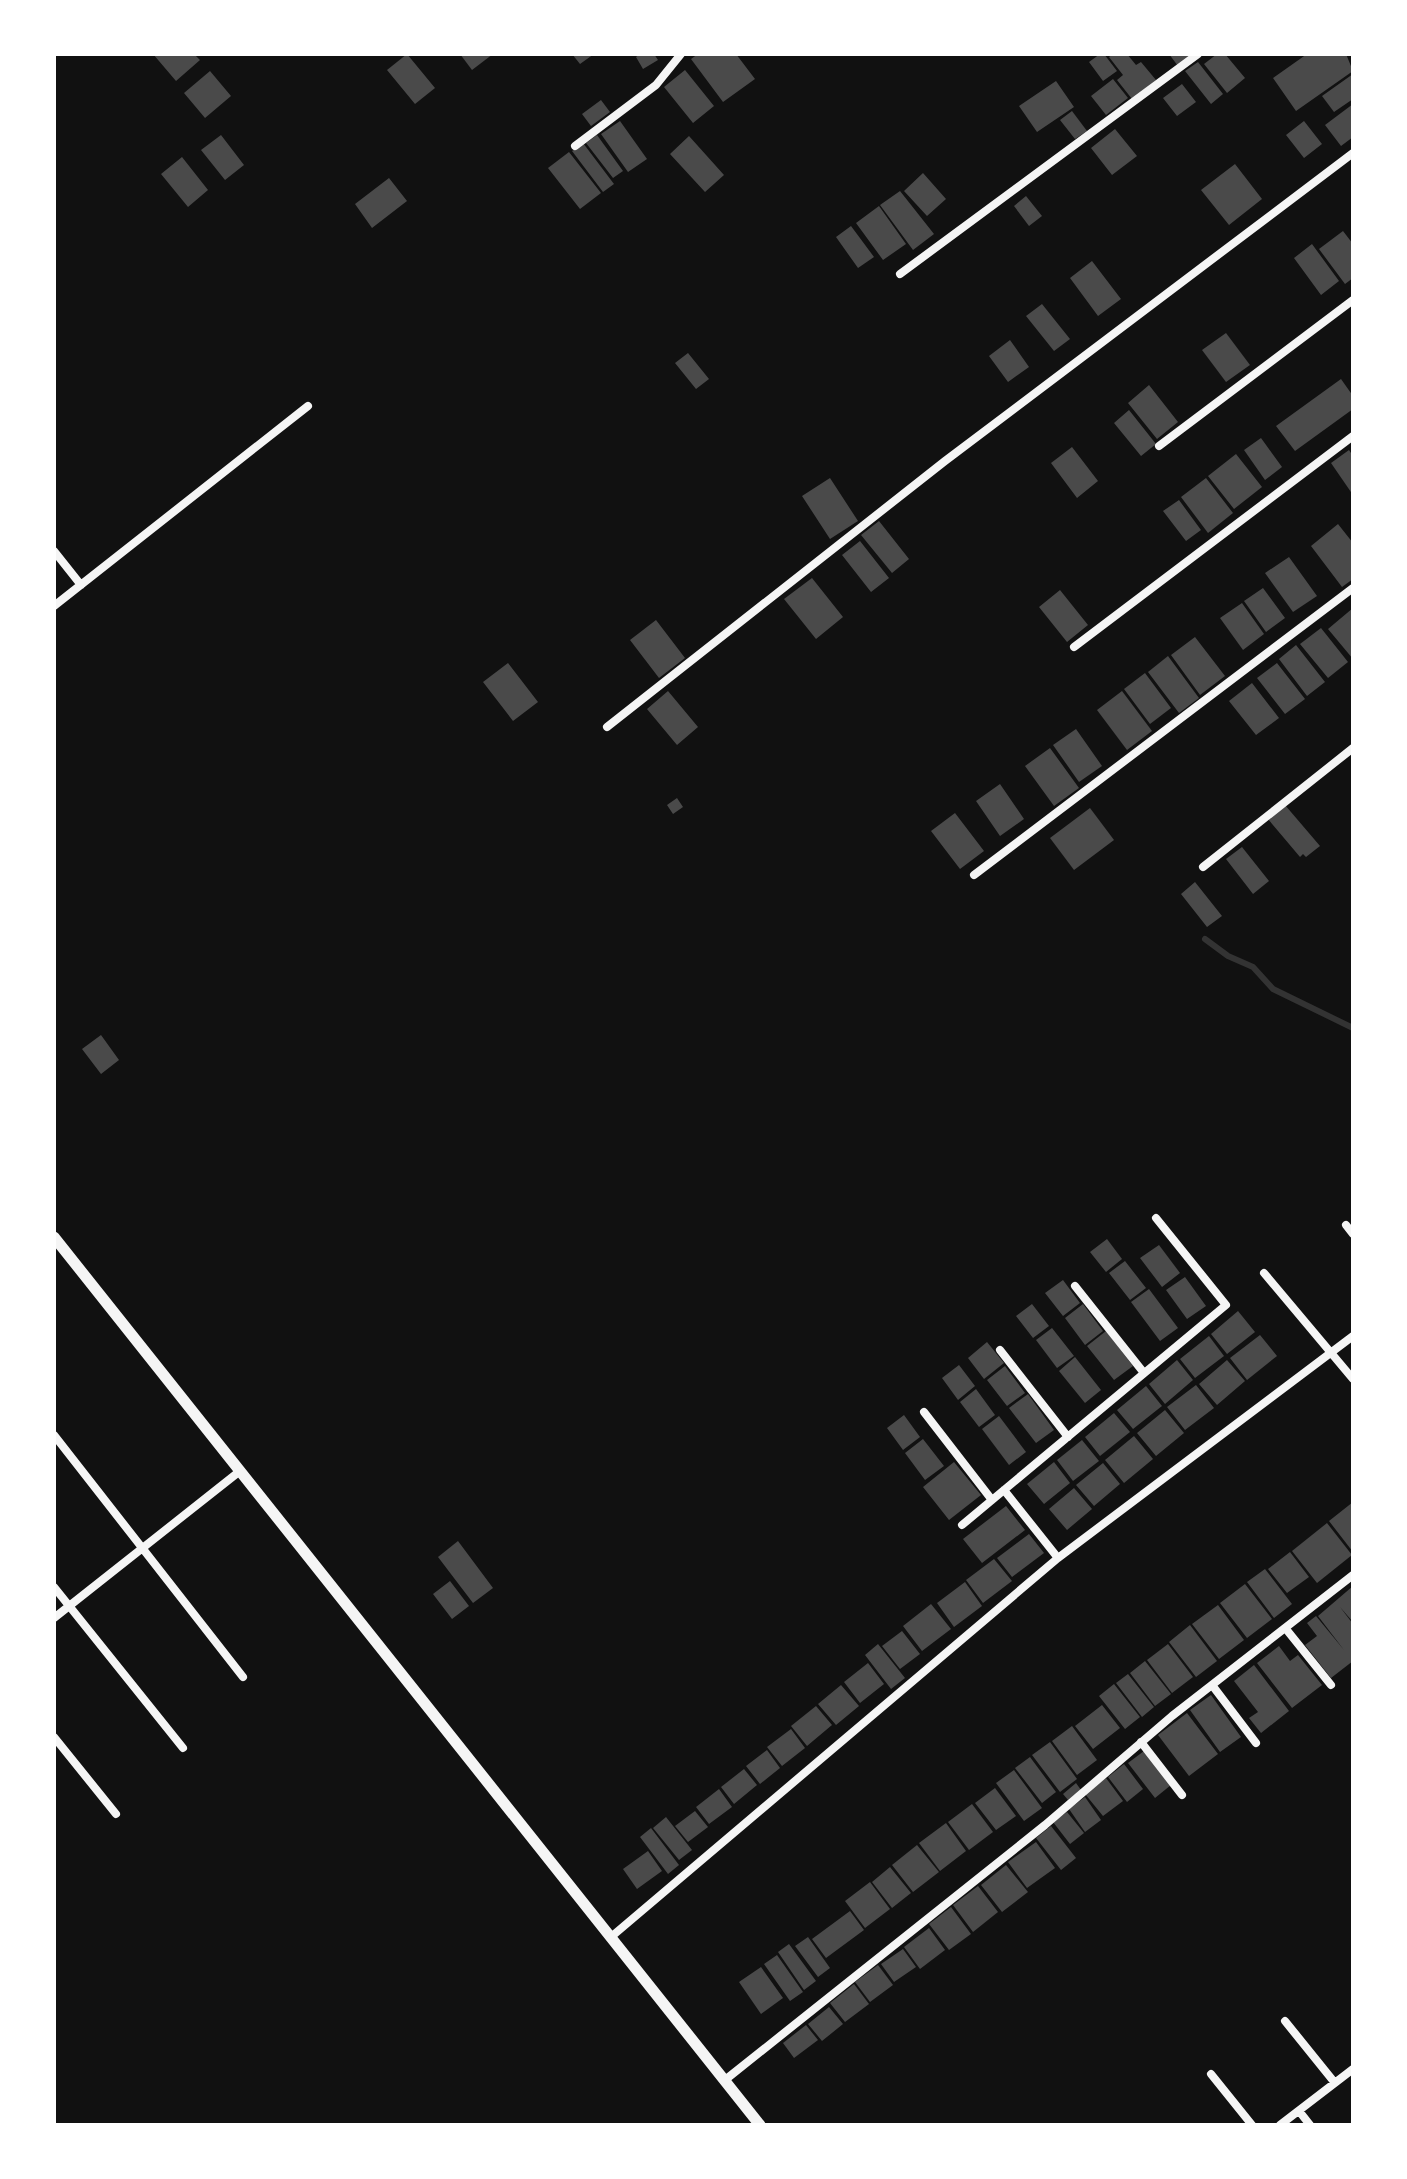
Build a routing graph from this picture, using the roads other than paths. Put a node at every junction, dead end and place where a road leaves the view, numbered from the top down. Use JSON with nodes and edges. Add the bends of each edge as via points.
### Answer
{"nodes":[{"id":1,"x":681,"y":54,"type":"edge"},
{"id":2,"x":1198,"y":54,"type":"edge"},
{"id":3,"x":575,"y":146,"type":"dead end"},
{"id":4,"x":1353,"y":153,"type":"edge"},
{"id":5,"x":900,"y":274,"type":"dead end"},
{"id":6,"x":1353,"y":300,"type":"edge"},
{"id":7,"x":308,"y":406,"type":"dead end"},
{"id":8,"x":1353,"y":436,"type":"edge"},
{"id":9,"x":1159,"y":446,"type":"dead end"},
{"id":10,"x":54,"y":551,"type":"edge"},
{"id":11,"x":81,"y":585,"type":"junction"},
{"id":12,"x":1353,"y":588,"type":"edge"},
{"id":13,"x":54,"y":606,"type":"edge"},
{"id":14,"x":1074,"y":647,"type":"dead end"},
{"id":15,"x":607,"y":727,"type":"dead end"},
{"id":16,"x":1353,"y":748,"type":"edge"},
{"id":17,"x":1203,"y":867,"type":"dead end"},
{"id":18,"x":974,"y":875,"type":"dead end"},
{"id":19,"x":1156,"y":1218,"type":"dead end"},
{"id":20,"x":1346,"y":1225,"type":"dead end"},
{"id":21,"x":1353,"y":1234,"type":"edge"},
{"id":22,"x":54,"y":1237,"type":"edge"},
{"id":23,"x":1264,"y":1273,"type":"dead end"},
{"id":24,"x":1075,"y":1286,"type":"dead end"},
{"id":25,"x":1353,"y":1336,"type":"edge"},
{"id":26,"x":1000,"y":1350,"type":"dead end"},
{"id":27,"x":1331,"y":1353,"type":"junction"},
{"id":28,"x":1144,"y":1373,"type":"junction"},
{"id":29,"x":1353,"y":1379,"type":"edge"},
{"id":30,"x":924,"y":1412,"type":"dead end"},
{"id":31,"x":54,"y":1435,"type":"edge"},
{"id":32,"x":1068,"y":1437,"type":"junction"},
{"id":33,"x":240,"y":1471,"type":"junction"},
{"id":34,"x":1004,"y":1490,"type":"junction"},
{"id":35,"x":992,"y":1500,"type":"junction"},
{"id":36,"x":962,"y":1525,"type":"dead end"},
{"id":37,"x":144,"y":1547,"type":"junction"},
{"id":38,"x":1058,"y":1558,"type":"junction"},
{"id":39,"x":1353,"y":1575,"type":"edge"},
{"id":40,"x":54,"y":1587,"type":"edge"},
{"id":41,"x":69,"y":1606,"type":"junction"},
{"id":42,"x":54,"y":1618,"type":"edge"},
{"id":43,"x":1286,"y":1629,"type":"junction"},
{"id":44,"x":243,"y":1677,"type":"dead end"},
{"id":45,"x":1212,"y":1685,"type":"junction"},
{"id":46,"x":1331,"y":1685,"type":"dead end"},
{"id":47,"x":54,"y":1737,"type":"edge"},
{"id":48,"x":1141,"y":1742,"type":"junction"},
{"id":49,"x":1256,"y":1743,"type":"dead end"},
{"id":50,"x":183,"y":1748,"type":"dead end"},
{"id":51,"x":1182,"y":1795,"type":"dead end"},
{"id":52,"x":116,"y":1814,"type":"dead end"},
{"id":53,"x":611,"y":1937,"type":"junction"},
{"id":54,"x":1285,"y":2021,"type":"dead end"},
{"id":55,"x":1353,"y":2069,"type":"edge"},
{"id":56,"x":1211,"y":2074,"type":"dead end"},
{"id":57,"x":725,"y":2080,"type":"junction"},
{"id":58,"x":1335,"y":2083,"type":"junction"},
{"id":59,"x":1299,"y":2111,"type":"junction"},
{"id":60,"x":760,"y":2125,"type":"edge"},
{"id":61,"x":1252,"y":2125,"type":"edge"},
{"id":62,"x":1280,"y":2125,"type":"edge"},
{"id":63,"x":1310,"y":2125,"type":"edge"}],
"edges":[{"from":1,"to":3,"type":"street","via":[[656,85]]},
{"from":2,"to":5,"type":"street"},
{"from":4,"to":15,"type":"street","via":[[945,461]]},
{"from":6,"to":9,"type":"street"},
{"from":7,"to":11,"type":"street"},
{"from":8,"to":14,"type":"street"},
{"from":10,"to":11,"type":"street"},
{"from":11,"to":13,"type":"street"},
{"from":12,"to":18,"type":"street"},
{"from":16,"to":17,"type":"street"},
{"from":19,"to":28,"type":"street","via":[[1226,1305]]},
{"from":20,"to":21,"type":"street"},
{"from":22,"to":33,"type":"street"},
{"from":23,"to":27,"type":"street"},
{"from":24,"to":28,"type":"street"},
{"from":25,"to":27,"type":"street"},
{"from":26,"to":32,"type":"street"},
{"from":27,"to":29,"type":"street"},
{"from":27,"to":38,"type":"street"},
{"from":28,"to":32,"type":"street"},
{"from":30,"to":35,"type":"street"},
{"from":31,"to":37,"type":"street"},
{"from":32,"to":34,"type":"street"},
{"from":33,"to":37,"type":"street"},
{"from":33,"to":53,"type":"street"},
{"from":34,"to":35,"type":"street"},
{"from":34,"to":38,"type":"street"},
{"from":35,"to":36,"type":"street"},
{"from":37,"to":41,"type":"street"},
{"from":37,"to":44,"type":"street"},
{"from":38,"to":53,"type":"street"},
{"from":39,"to":43,"type":"street"},
{"from":40,"to":41,"type":"street"},
{"from":41,"to":42,"type":"street"},
{"from":41,"to":50,"type":"street"},
{"from":43,"to":45,"type":"street"},
{"from":43,"to":46,"type":"street"},
{"from":45,"to":48,"type":"street"},
{"from":45,"to":49,"type":"street"},
{"from":47,"to":52,"type":"street"},
{"from":48,"to":51,"type":"street"},
{"from":48,"to":57,"type":"street"},
{"from":53,"to":57,"type":"street"},
{"from":54,"to":58,"type":"street"},
{"from":55,"to":58,"type":"street"},
{"from":56,"to":61,"type":"street"},
{"from":57,"to":60,"type":"street"},
{"from":58,"to":59,"type":"street"},
{"from":59,"to":62,"type":"street"},
{"from":59,"to":63,"type":"street"}]}
